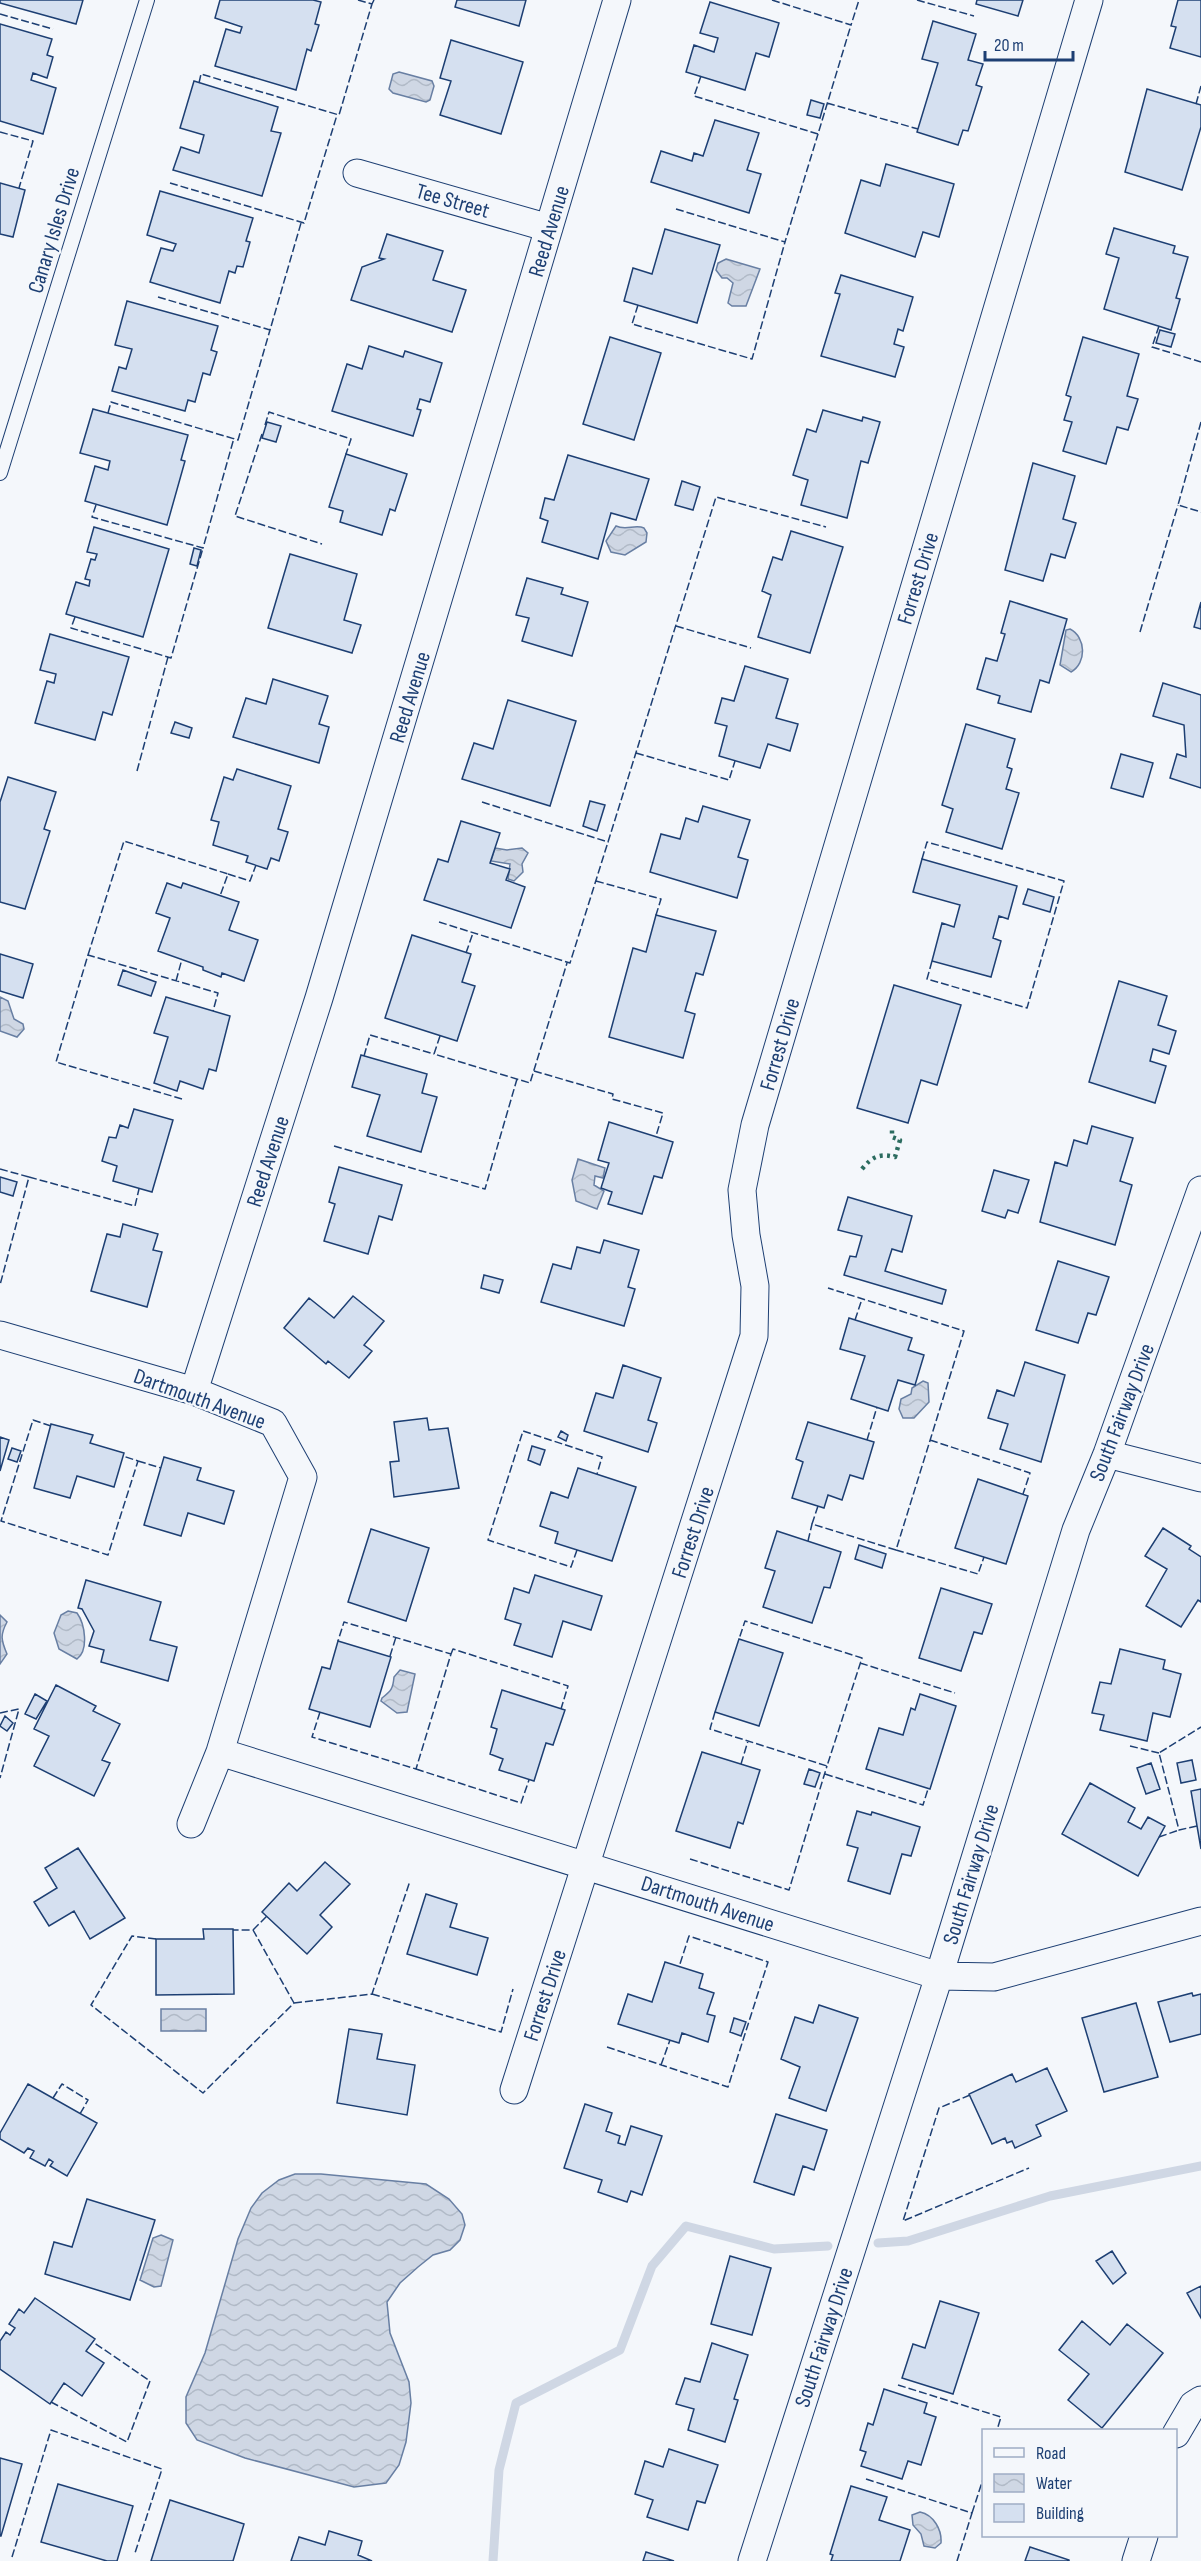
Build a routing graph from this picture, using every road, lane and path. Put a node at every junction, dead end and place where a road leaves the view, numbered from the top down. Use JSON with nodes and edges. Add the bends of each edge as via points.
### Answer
{"nodes":[{"id":1,"x":147,"y":0,"type":"edge"},
{"id":2,"x":617,"y":0,"type":"edge"},
{"id":3,"x":1089,"y":0,"type":"edge"},
{"id":4,"x":357,"y":173,"type":"dead end"},
{"id":5,"x":549,"y":228,"type":"junction"},
{"id":6,"x":0,"y":473,"type":"edge"},
{"id":7,"x":1201,"y":1190,"type":"edge"},
{"id":8,"x":0,"y":1335,"type":"edge"},
{"id":9,"x":194,"y":1391,"type":"junction"},
{"id":10,"x":1107,"y":1454,"type":"junction"},
{"id":11,"x":1201,"y":1478,"type":"edge"},
{"id":12,"x":220,"y":1752,"type":"junction"},
{"id":13,"x":191,"y":1824,"type":"dead end"},
{"id":14,"x":587,"y":1865,"type":"junction"},
{"id":15,"x":1201,"y":1921,"type":"edge"},
{"id":16,"x":939,"y":1976,"type":"junction"},
{"id":17,"x":514,"y":2090,"type":"dead end"},
{"id":18,"x":1197,"y":2402,"type":"edge"},
{"id":19,"x":1177,"y":2432,"type":"edge"},
{"id":20,"x":1143,"y":2537,"type":"edge"},
{"id":21,"x":752,"y":2561,"type":"edge"},
{"id":22,"x":1136,"y":2561,"type":"edge"}],
"edges":[{"from":1,"to":6,"type":"lane","name":"Canary Isles Drive"},
{"from":2,"to":5,"type":"street","name":"Reed Avenue"},
{"from":3,"to":14,"type":"street","name":"Forrest Drive","via":[[755,1125],[742,1190],[755,1286],[754,1336]]},
{"from":4,"to":5,"type":"street","name":"Tee Street"},
{"from":5,"to":9,"type":"street","name":"Reed Avenue","via":[[319,998]]},
{"from":7,"to":10,"type":"street","name":"South Fairway Drive"},
{"from":8,"to":9,"type":"street","name":"Dartmouth Avenue"},
{"from":9,"to":12,"type":"street","name":"Dartmouth Avenue","via":[[273,1424],[303,1477]]},
{"from":10,"to":11,"type":"street"},
{"from":10,"to":16,"type":"street","name":"South Fairway Drive","via":[[1076,1530]]},
{"from":12,"to":13,"type":"street","name":"Dartmouth Avenue"},
{"from":12,"to":14,"type":"street","name":"Dartmouth Avenue"},
{"from":14,"to":16,"type":"street","name":"Dartmouth Avenue"},
{"from":14,"to":17,"type":"street","name":"Forrest Drive"},
{"from":15,"to":16,"type":"street","name":"Dartmouth Avenue","via":[[994,1977]]},
{"from":16,"to":21,"type":"street","name":"South Fairway Drive"},
{"from":18,"to":19,"type":"street"},
{"from":20,"to":22,"type":"street"}]}
